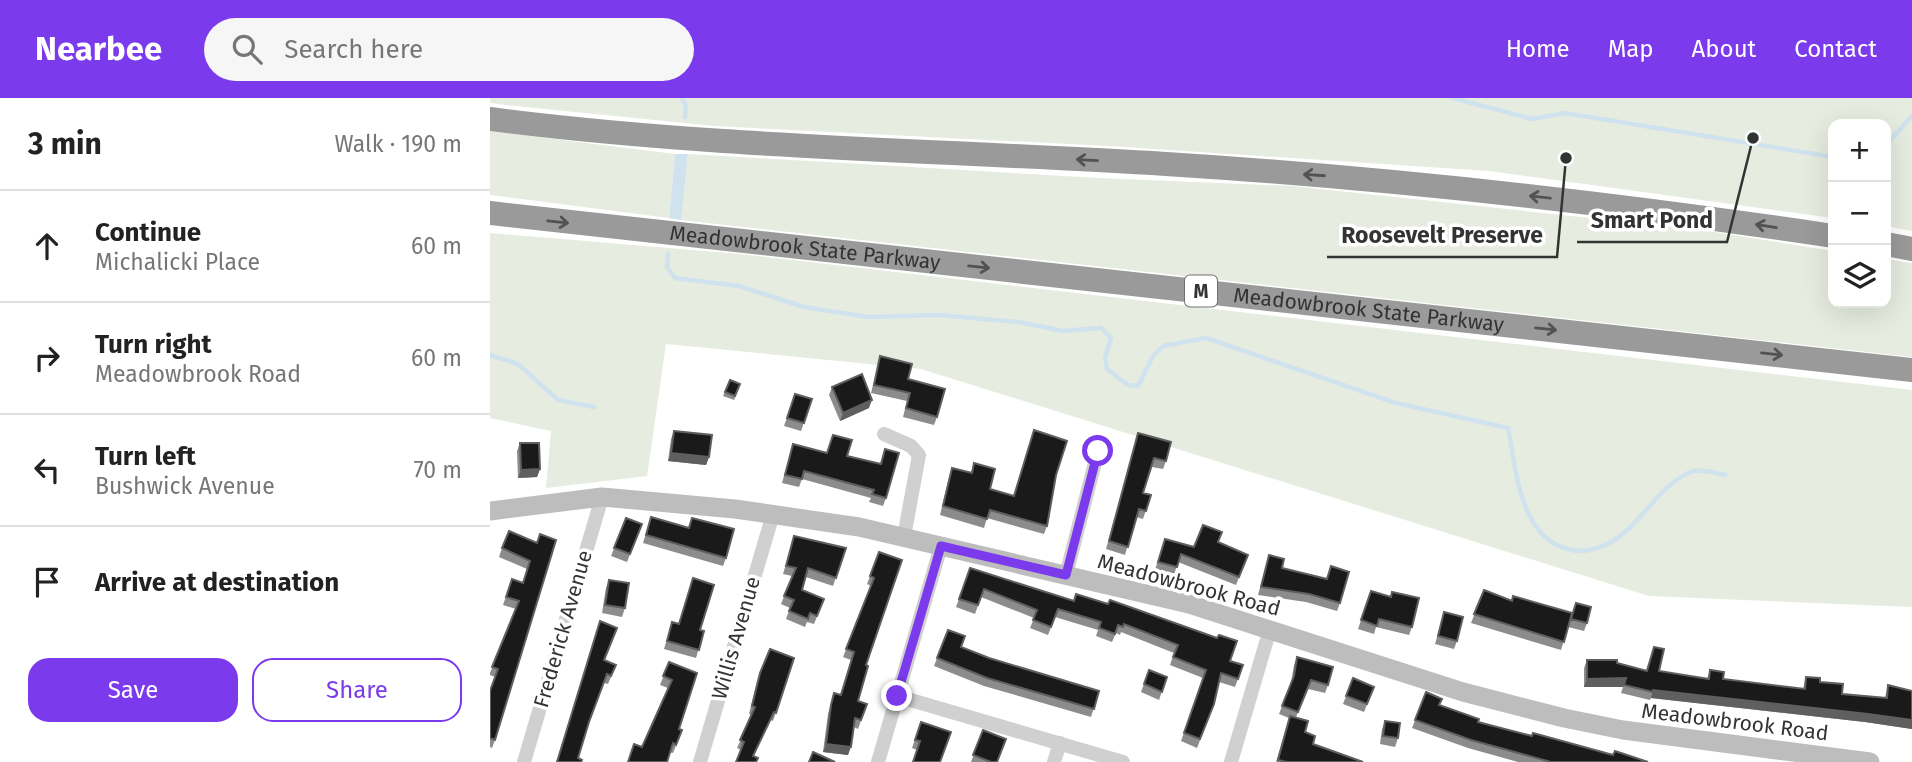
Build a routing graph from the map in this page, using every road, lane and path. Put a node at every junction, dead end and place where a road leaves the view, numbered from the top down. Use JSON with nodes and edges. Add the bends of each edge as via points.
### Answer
{"nodes":[{"id":1,"x":490,"y":119,"type":"edge"},
{"id":2,"x":490,"y":213,"type":"edge"},
{"id":3,"x":1828,"y":235,"type":"edge"},
{"id":4,"x":1891,"y":245,"type":"edge"},
{"id":5,"x":1912,"y":249,"type":"edge"},
{"id":6,"x":1912,"y":370,"type":"edge"},
{"id":7,"x":884,"y":434,"type":"dead end"},
{"id":8,"x":1098,"y":451,"type":"dead end"},
{"id":9,"x":602,"y":497,"type":"junction"},
{"id":10,"x":490,"y":511,"type":"edge"},
{"id":11,"x":773,"y":514,"type":"junction"},
{"id":12,"x":904,"y":537,"type":"junction"},
{"id":13,"x":941,"y":546,"type":"junction"},
{"id":14,"x":1066,"y":575,"type":"junction"},
{"id":15,"x":1270,"y":629,"type":"junction"},
{"id":16,"x":897,"y":696,"type":"junction"},
{"id":17,"x":1060,"y":743,"type":"junction"},
{"id":18,"x":524,"y":762,"type":"edge"},
{"id":19,"x":700,"y":762,"type":"edge"},
{"id":20,"x":878,"y":762,"type":"edge"},
{"id":21,"x":1054,"y":762,"type":"edge"},
{"id":22,"x":1123,"y":762,"type":"edge"},
{"id":23,"x":1231,"y":762,"type":"edge"},
{"id":24,"x":1870,"y":762,"type":"edge"}],
"edges":[{"from":3,"to":1,"type":"highway","one_way":true,"via":[[1413,182],[674,138]]},
{"from":2,"to":6,"type":"highway","name":"Meadowbrook State Parkway","number":"M","one_way":true},
{"from":4,"to":5,"type":"highway"},
{"from":7,"to":12,"type":"street","via":[[911,446],[919,455]]},
{"from":8,"to":14,"type":"street"},
{"from":9,"to":10,"type":"street","name":"Meadowbrook Road"},
{"from":9,"to":11,"type":"street","name":"Meadowbrook Road"},
{"from":9,"to":18,"type":"street","name":"Frederick Avenue"},
{"from":11,"to":12,"type":"street","name":"Meadowbrook Road"},
{"from":11,"to":19,"type":"street","name":"Willis Avenue"},
{"from":12,"to":13,"type":"street","name":"Meadowbrook Road"},
{"from":13,"to":14,"type":"street","name":"Meadowbrook Road"},
{"from":13,"to":16,"type":"street"},
{"from":14,"to":15,"type":"street","name":"Meadowbrook Road"},
{"from":15,"to":23,"type":"street"},
{"from":15,"to":24,"type":"street","name":"Meadowbrook Road","via":[[1463,692],[1564,718]]},
{"from":16,"to":17,"type":"street"},
{"from":16,"to":20,"type":"street"},
{"from":17,"to":21,"type":"street"},
{"from":17,"to":22,"type":"street"}]}
